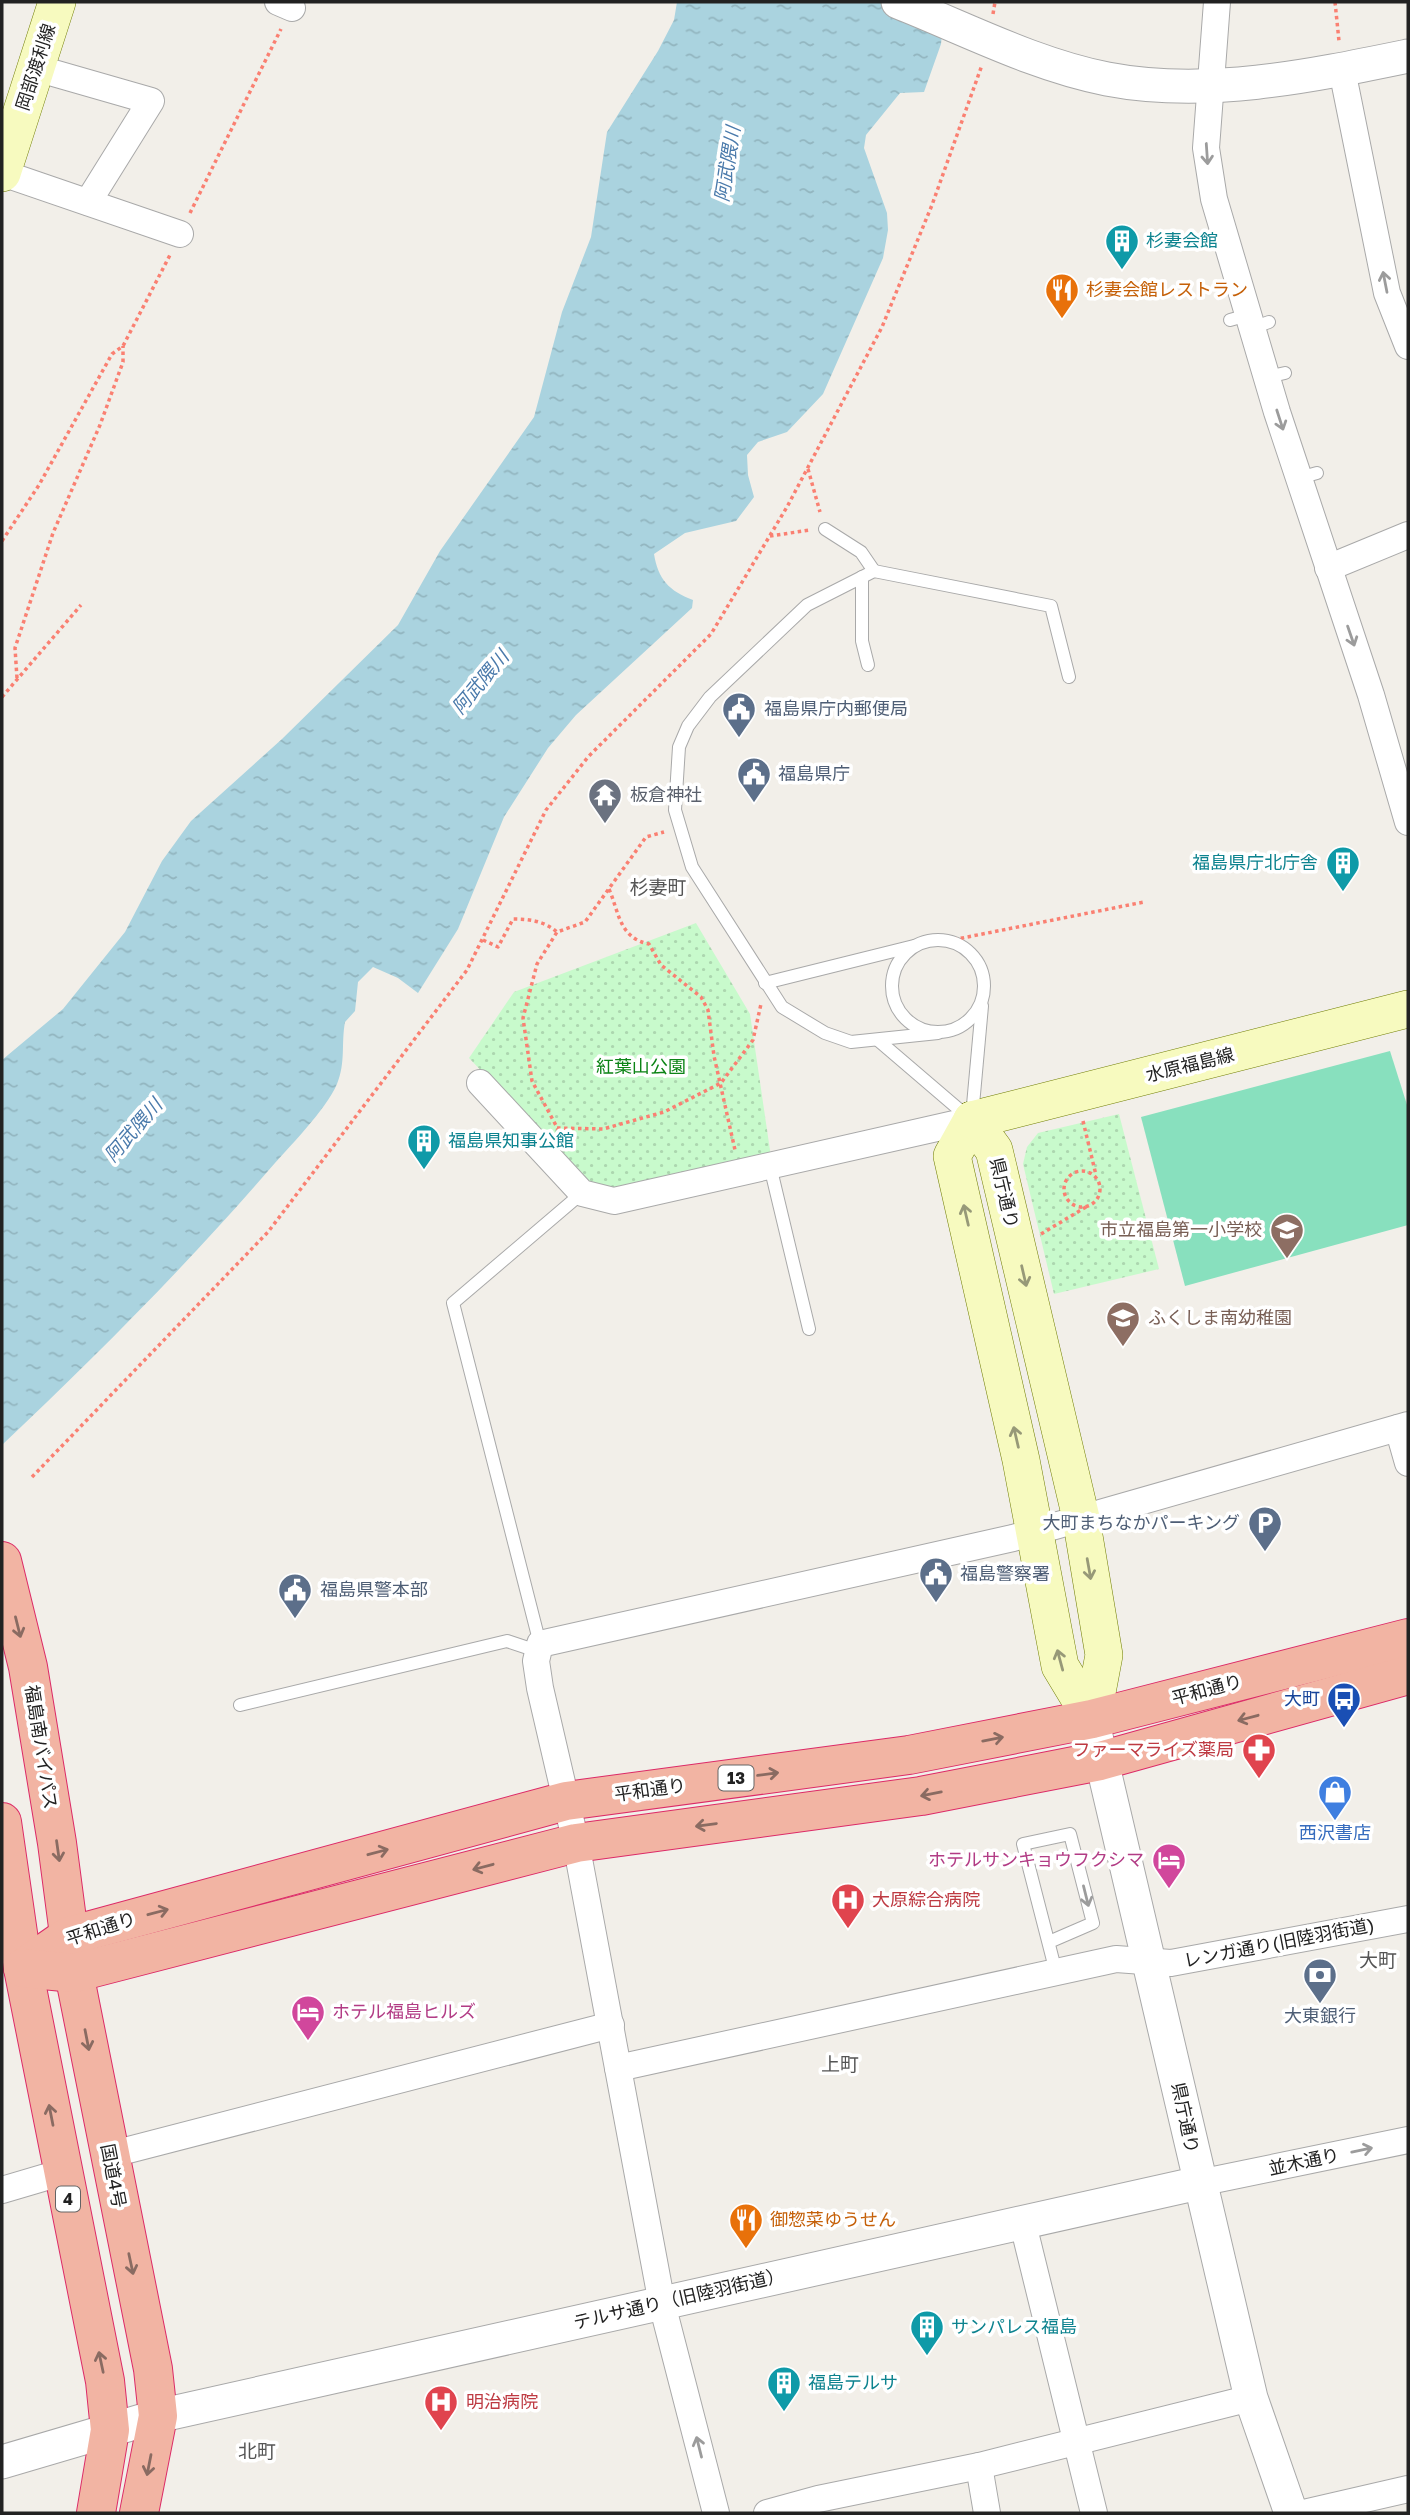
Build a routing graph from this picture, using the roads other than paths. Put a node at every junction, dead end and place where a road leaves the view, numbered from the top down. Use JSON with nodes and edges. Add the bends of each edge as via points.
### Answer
{"nodes":[{"id":1,"x":57,"y":2,"type":"edge"},
{"id":2,"x":898,"y":2,"type":"edge"},
{"id":3,"x":1217,"y":2,"type":"edge"},
{"id":4,"x":1408,"y":56,"type":"edge"},
{"id":5,"x":36,"y":68,"type":"junction"},
{"id":6,"x":1342,"y":70,"type":"junction"},
{"id":7,"x":1208,"y":86,"type":"junction"},
{"id":8,"x":2,"y":173,"type":"edge"},
{"id":9,"x":88,"y":202,"type":"junction"},
{"id":10,"x":180,"y":234,"type":"road end"},
{"id":11,"x":1408,"y":346,"type":"edge"},
{"id":12,"x":824,"y":529,"type":"road end"},
{"id":13,"x":1408,"y":536,"type":"edge"},
{"id":14,"x":1328,"y":568,"type":"junction"},
{"id":15,"x":874,"y":571,"type":"junction"},
{"id":16,"x":862,"y":577,"type":"junction"},
{"id":17,"x":868,"y":664,"type":"dead end"},
{"id":18,"x":1069,"y":677,"type":"dead end"},
{"id":19,"x":1402,"y":778,"type":"edge"},
{"id":20,"x":1408,"y":822,"type":"edge"},
{"id":21,"x":918,"y":945,"type":"junction"},
{"id":22,"x":765,"y":984,"type":"junction"},
{"id":23,"x":983,"y":998,"type":"junction"},
{"id":24,"x":1408,"y":1009,"type":"edge"},
{"id":25,"x":938,"y":1032,"type":"junction"},
{"id":26,"x":878,"y":1041,"type":"junction"},
{"id":27,"x":480,"y":1083,"type":"dead end"},
{"id":28,"x":972,"y":1120,"type":"junction"},
{"id":29,"x":770,"y":1166,"type":"junction"},
{"id":30,"x":582,"y":1193,"type":"junction"},
{"id":31,"x":809,"y":1329,"type":"dead end"},
{"id":32,"x":1403,"y":1426,"type":"edge"},
{"id":33,"x":1408,"y":1463,"type":"edge"},
{"id":34,"x":1081,"y":1518,"type":"junction"},
{"id":35,"x":1035,"y":1532,"type":"junction"},
{"id":36,"x":2,"y":1561,"type":"edge"},
{"id":37,"x":1408,"y":1638,"type":"edge"},
{"id":38,"x":538,"y":1648,"type":"junction"},
{"id":39,"x":1408,"y":1675,"type":"edge"},
{"id":40,"x":240,"y":1705,"type":"dead end"},
{"id":41,"x":1092,"y":1719,"type":"junction"},
{"id":42,"x":1100,"y":1761,"type":"junction"},
{"id":43,"x":566,"y":1801,"type":"junction"},
{"id":44,"x":2,"y":1822,"type":"edge"},
{"id":45,"x":576,"y":1843,"type":"junction"},
{"id":46,"x":1408,"y":1919,"type":"edge"},
{"id":47,"x":9,"y":1923,"type":"edge"},
{"id":48,"x":69,"y":1936,"type":"junction"},
{"id":49,"x":1049,"y":1942,"type":"junction"},
{"id":50,"x":1150,"y":1961,"type":"junction"},
{"id":51,"x":23,"y":1968,"type":"junction"},
{"id":52,"x":1056,"y":1972,"type":"junction"},
{"id":53,"x":74,"y":1973,"type":"junction"},
{"id":54,"x":611,"y":2025,"type":"junction"},
{"id":55,"x":618,"y":2068,"type":"junction"},
{"id":56,"x":1408,"y":2140,"type":"edge"},
{"id":57,"x":109,"y":2155,"type":"junction"},
{"id":58,"x":62,"y":2172,"type":"junction"},
{"id":59,"x":1199,"y":2183,"type":"junction"},
{"id":60,"x":2,"y":2190,"type":"edge"},
{"id":61,"x":1022,"y":2220,"type":"junction"},
{"id":62,"x":662,"y":2304,"type":"junction"},
{"id":63,"x":1251,"y":2398,"type":"junction"},
{"id":64,"x":158,"y":2416,"type":"junction"},
{"id":65,"x":110,"y":2430,"type":"junction"},
{"id":66,"x":1077,"y":2441,"type":"junction"},
{"id":67,"x":2,"y":2462,"type":"edge"},
{"id":68,"x":979,"y":2466,"type":"junction"},
{"id":69,"x":1408,"y":2489,"type":"edge"},
{"id":70,"x":96,"y":2513,"type":"edge"},
{"id":71,"x":139,"y":2513,"type":"edge"},
{"id":72,"x":716,"y":2513,"type":"edge"},
{"id":73,"x":767,"y":2513,"type":"edge"},
{"id":74,"x":987,"y":2513,"type":"edge"},
{"id":75,"x":1094,"y":2513,"type":"edge"},
{"id":76,"x":1291,"y":2513,"type":"edge"},
{"id":77,"x":1304,"y":2513,"type":"edge"}],
"edges":[{"from":1,"to":5,"type":"main road","name":"岡部渡利線"},
{"from":2,"to":7,"type":"street","via":[[1066,68],[1108,79]]},
{"from":3,"to":7,"type":"street"},
{"from":4,"to":6,"type":"street"},
{"from":5,"to":8,"type":"main road","name":"岡部渡利線"},
{"from":5,"to":9,"type":"street","via":[[151,100]]},
{"from":6,"to":7,"type":"street"},
{"from":11,"to":6,"type":"street","one_way":true,"via":[[1387,293]]},
{"from":7,"to":14,"type":"street","one_way":true,"via":[[1208,172],[1250,321],[1276,375],[1310,482]]},
{"from":8,"to":9,"type":"street"},
{"from":9,"to":10,"type":"street"},
{"from":12,"to":15,"type":"lane","via":[[861,552]]},
{"from":13,"to":14,"type":"street"},
{"from":14,"to":19,"type":"street","one_way":true},
{"from":15,"to":16,"type":"lane"},
{"from":15,"to":18,"type":"lane","via":[[1051,606]]},
{"from":16,"to":17,"type":"lane","via":[[862,641]]},
{"from":16,"to":22,"type":"lane","via":[[807,605],[710,697],[679,747],[675,810],[692,867]]},
{"from":19,"to":20,"type":"street"},
{"from":21,"to":22,"type":"lane"},
{"from":21,"to":23,"type":"lane","via":[[947,941],[961,946],[976,962],[984,983]]},
{"from":21,"to":25,"type":"lane","via":[[896,967],[893,997],[909,1022]]},
{"from":22,"to":26,"type":"lane","via":[[782,1007],[825,1033],[851,1042]]},
{"from":23,"to":25,"type":"lane","via":[[967,1022]]},
{"from":23,"to":28,"type":"lane"},
{"from":24,"to":28,"type":"main road","name":"水原福島線"},
{"from":25,"to":26,"type":"lane"},
{"from":26,"to":28,"type":"lane"},
{"from":27,"to":30,"type":"street"},
{"from":28,"to":29,"type":"street"},
{"from":28,"to":34,"type":"main road","name":"県庁通り","one_way":true,"via":[[994,1150]]},
{"from":35,"to":28,"type":"main road","name":"県庁通り","one_way":true,"via":[[952,1156]]},
{"from":29,"to":30,"type":"street","via":[[614,1201]]},
{"from":29,"to":31,"type":"lane"},
{"from":30,"to":38,"type":"lane","via":[[453,1303]]},
{"from":32,"to":33,"type":"street"},
{"from":32,"to":34,"type":"street"},
{"from":34,"to":35,"type":"street"},
{"from":34,"to":41,"type":"main road","name":"県庁通り","one_way":true,"via":[[1104,1655]]},
{"from":35,"to":38,"type":"street"},
{"from":41,"to":35,"type":"main road","name":"県庁通り","one_way":true,"via":[[1060,1667]]},
{"from":36,"to":48,"type":"highway","name":"福島南バイパス","one_way":true,"via":[[28,1667]]},
{"from":37,"to":41,"type":"highway","name":"平和通り","number":"13"},
{"from":38,"to":40,"type":"lane","via":[[507,1641]]},
{"from":38,"to":43,"type":"street","via":[[540,1688]]},
{"from":39,"to":42,"type":"highway","name":"平和通り","one_way":true},
{"from":41,"to":42,"type":"street","name":"県庁通り"},
{"from":43,"to":41,"type":"highway","name":"平和通り","number":"13","one_way":true,"via":[[909,1755]]},
{"from":42,"to":45,"type":"highway","name":"平和通り","one_way":true,"via":[[921,1796]]},
{"from":42,"to":50,"type":"street","name":"県庁通り"},
{"from":43,"to":45,"type":"street"},
{"from":48,"to":43,"type":"highway","name":"平和通り","number":"13","one_way":true},
{"from":44,"to":47,"type":"highway","number":"4"},
{"from":45,"to":53,"type":"highway","name":"平和通り","one_way":true},
{"from":45,"to":54,"type":"street"},
{"from":46,"to":50,"type":"street","name":"レンガ通り(旧陸羽街道)","via":[[1171,1963]]},
{"from":47,"to":51,"type":"highway","number":"4"},
{"from":48,"to":51,"type":"highway","name":"平和通り","number":"13"},
{"from":48,"to":53,"type":"highway","name":"国道4号"},
{"from":49,"to":49,"type":"lane","one_way":true,"via":[[1023,1844],[1070,1834],[1093,1923]]},
{"from":49,"to":52,"type":"lane"},
{"from":50,"to":52,"type":"street","name":"レンガ通り(旧陸羽街道)","via":[[1116,1959]]},
{"from":50,"to":59,"type":"street","name":"県庁通り"},
{"from":51,"to":53,"type":"highway","name":"平和通り"},
{"from":58,"to":51,"type":"highway","number":"4","one_way":true},
{"from":52,"to":55,"type":"street","name":"レンガ通り(旧陸羽街道)"},
{"from":53,"to":57,"type":"highway","name":"国道4号","one_way":true},
{"from":54,"to":55,"type":"street"},
{"from":54,"to":57,"type":"street"},
{"from":55,"to":62,"type":"street"},
{"from":59,"to":56,"type":"street","name":"並木通り","one_way":true},
{"from":57,"to":64,"type":"highway","name":"国道4号","one_way":true,"via":[[153,2369]]},
{"from":58,"to":60,"type":"street"},
{"from":65,"to":58,"type":"highway","number":"4","one_way":true,"via":[[105,2381]]},
{"from":59,"to":61,"type":"street","name":"テルサ通り（旧陸羽街道）"},
{"from":59,"to":63,"type":"street","name":"県庁通り"},
{"from":61,"to":62,"type":"street","name":"テルサ通り（旧陸羽街道）"},
{"from":61,"to":66,"type":"street"},
{"from":62,"to":64,"type":"street","name":"テルサ通り（旧陸羽街道）"},
{"from":72,"to":62,"type":"street","one_way":true},
{"from":63,"to":66,"type":"street"},
{"from":63,"to":76,"type":"street","name":"県庁通り"},
{"from":64,"to":65,"type":"street","name":"テルサ通り（旧陸羽街道）"},
{"from":64,"to":71,"type":"highway","name":"国道4号","one_way":true},
{"from":65,"to":67,"type":"street","name":"テルサ通り（旧陸羽街道）"},
{"from":65,"to":70,"type":"highway","number":"4"},
{"from":66,"to":68,"type":"street"},
{"from":66,"to":75,"type":"street"},
{"from":68,"to":73,"type":"street"},
{"from":68,"to":74,"type":"street"},
{"from":69,"to":77,"type":"street"}]}
